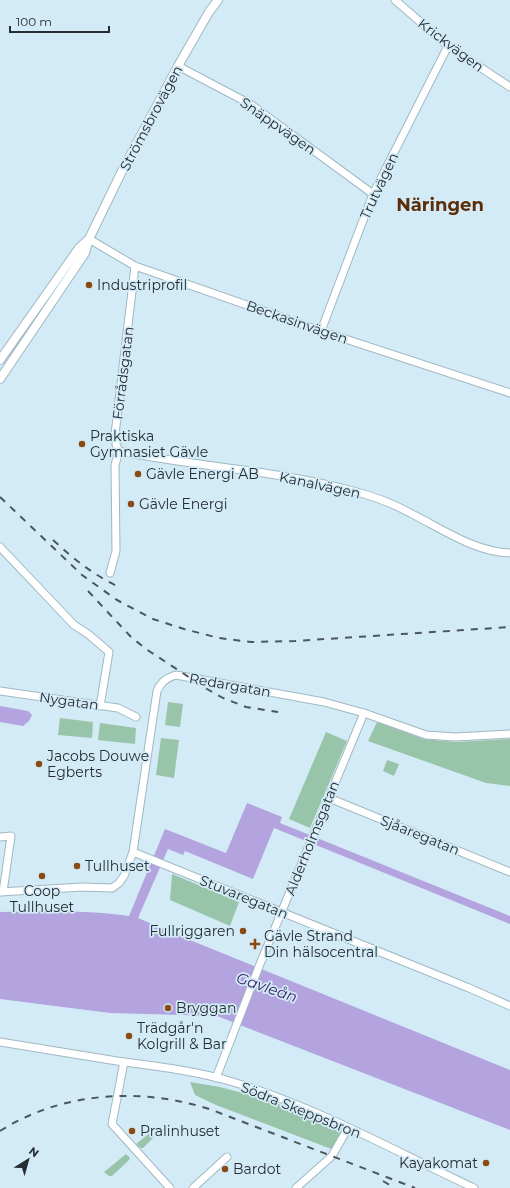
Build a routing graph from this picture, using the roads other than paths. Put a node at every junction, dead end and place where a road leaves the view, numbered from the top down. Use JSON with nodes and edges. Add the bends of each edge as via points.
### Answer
{"nodes":[{"id":1,"x":218,"y":0,"type":"edge"},
{"id":2,"x":394,"y":0,"type":"edge"},
{"id":3,"x":448,"y":46,"type":"junction"},
{"id":4,"x":178,"y":66,"type":"junction"},
{"id":5,"x":510,"y":86,"type":"edge"},
{"id":6,"x":373,"y":194,"type":"junction"},
{"id":7,"x":89,"y":239,"type":"junction"},
{"id":8,"x":135,"y":266,"type":"junction"},
{"id":9,"x":321,"y":331,"type":"junction"},
{"id":10,"x":1,"y":356,"type":"edge"},
{"id":11,"x":13,"y":361,"type":"junction"},
{"id":12,"x":0,"y":379,"type":"edge"},
{"id":13,"x":510,"y":393,"type":"edge"},
{"id":14,"x":120,"y":451,"type":"junction"},
{"id":15,"x":0,"y":547,"type":"edge"},
{"id":16,"x":510,"y":553,"type":"edge"},
{"id":17,"x":110,"y":573,"type":"dead end"},
{"id":18,"x":0,"y":691,"type":"edge"},
{"id":19,"x":100,"y":706,"type":"junction"},
{"id":20,"x":364,"y":713,"type":"junction"},
{"id":21,"x":136,"y":717,"type":"dead end"},
{"id":22,"x":510,"y":734,"type":"edge"},
{"id":23,"x":329,"y":798,"type":"junction"},
{"id":24,"x":0,"y":837,"type":"edge"},
{"id":25,"x":132,"y":852,"type":"junction"},
{"id":26,"x":4,"y":865,"type":"edge"},
{"id":27,"x":510,"y":872,"type":"edge"},
{"id":28,"x":2,"y":892,"type":"edge"},
{"id":29,"x":282,"y":912,"type":"junction"},
{"id":30,"x":510,"y":1006,"type":"edge"},
{"id":31,"x":0,"y":1042,"type":"edge"},
{"id":32,"x":124,"y":1062,"type":"junction"},
{"id":33,"x":216,"y":1078,"type":"junction"},
{"id":34,"x":348,"y":1128,"type":"junction"},
{"id":35,"x":227,"y":1157,"type":"dead end"},
{"id":36,"x":170,"y":1188,"type":"edge"},
{"id":37,"x":193,"y":1188,"type":"edge"},
{"id":38,"x":296,"y":1188,"type":"edge"},
{"id":39,"x":473,"y":1188,"type":"edge"}],
"edges":[{"from":1,"to":4,"type":"main road","name":"Strömsbrovägen"},
{"from":2,"to":3,"type":"street","name":"Krickvägen"},
{"from":3,"to":5,"type":"street","name":"Krickvägen"},
{"from":3,"to":6,"type":"street","name":"Trutvägen"},
{"from":4,"to":6,"type":"street","name":"Snäppvägen","via":[[250,104]]},
{"from":4,"to":7,"type":"main road","name":"Strömsbrovägen"},
{"from":6,"to":9,"type":"street","name":"Trutvägen"},
{"from":7,"to":8,"type":"street","name":"Beckasinvägen"},
{"from":7,"to":10,"type":"main road","name":"Strömsbrovägen","via":[[79,248]]},
{"from":7,"to":11,"type":"main road","name":"Strömsbrovägen","via":[[85,253]]},
{"from":8,"to":9,"type":"street","name":"Beckasinvägen"},
{"from":8,"to":14,"type":"street","name":"Förrådsgatan","via":[[115,434]]},
{"from":9,"to":13,"type":"street","name":"Beckasinvägen"},
{"from":10,"to":11,"type":"street","name":"Strömsbrovägen"},
{"from":11,"to":12,"type":"main road","name":"Strömsbrovägen"},
{"from":14,"to":16,"type":"street","name":"Kanalvägen","via":[[310,481],[354,491],[411,513],[453,536],[490,550]]},
{"from":14,"to":17,"type":"street","name":"Förrådsgatan","via":[[115,465],[116,551]]},
{"from":15,"to":19,"type":"street","via":[[74,625],[109,652]]},
{"from":18,"to":19,"type":"street","name":"Nygatan"},
{"from":19,"to":21,"type":"street","name":"Nygatan","via":[[118,708]]},
{"from":20,"to":22,"type":"street","name":"Redargatan","via":[[426,735],[455,737]]},
{"from":20,"to":23,"type":"street","name":"Alderholmsgatan"},
{"from":20,"to":25,"type":"street","name":"Redargatan","via":[[324,702],[188,677],[176,675],[166,678],[155,700]]},
{"from":23,"to":27,"type":"street","name":"Sjåaregatan"},
{"from":23,"to":29,"type":"street","name":"Alderholmsgatan"},
{"from":24,"to":26,"type":"street","via":[[11,836]]},
{"from":25,"to":28,"type":"street","name":"Redargatan","via":[[124,876],[112,888],[82,887]]},
{"from":25,"to":29,"type":"street","name":"Stuvaregatan"},
{"from":26,"to":28,"type":"street"},
{"from":29,"to":30,"type":"street","name":"Stuvaregatan"},
{"from":29,"to":33,"type":"street","name":"Alderholmsgatan"},
{"from":31,"to":32,"type":"street","name":"Södra Skeppsbron"},
{"from":32,"to":33,"type":"street","name":"Södra Skeppsbron"},
{"from":32,"to":36,"type":"street","via":[[112,1124]]},
{"from":33,"to":34,"type":"street","name":"Södra Skeppsbron","via":[[272,1095]]},
{"from":34,"to":38,"type":"street","via":[[332,1156]]},
{"from":34,"to":39,"type":"street","name":"Södra Skeppsbron"},
{"from":35,"to":37,"type":"street"}]}
